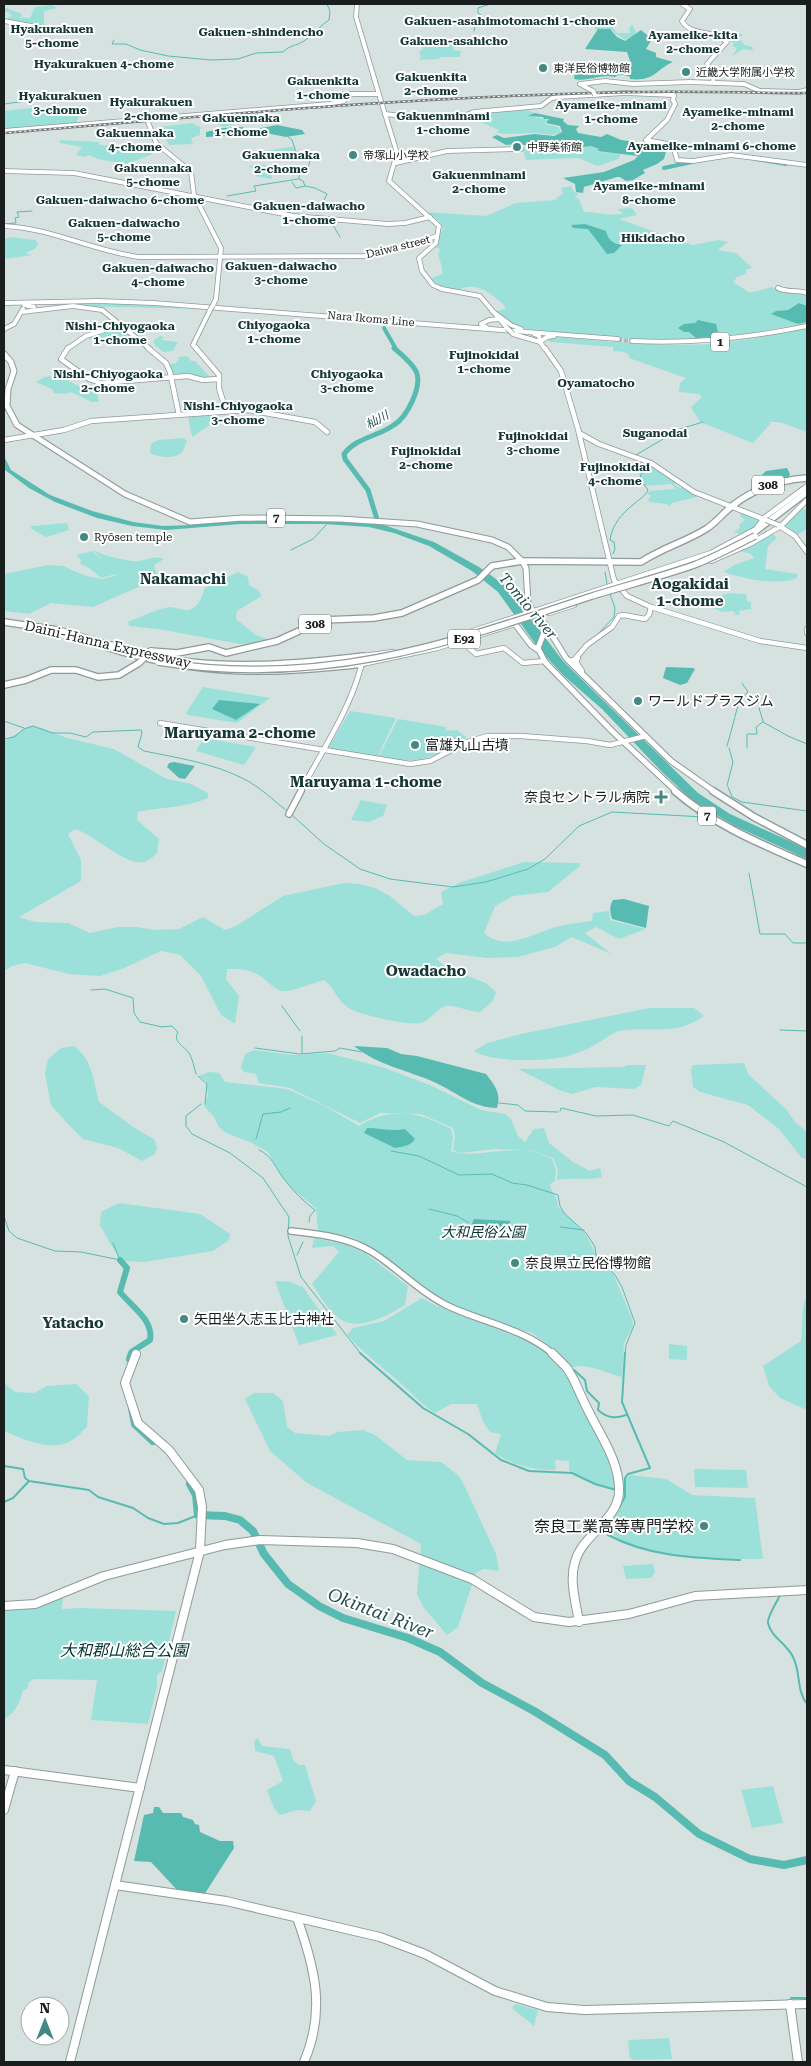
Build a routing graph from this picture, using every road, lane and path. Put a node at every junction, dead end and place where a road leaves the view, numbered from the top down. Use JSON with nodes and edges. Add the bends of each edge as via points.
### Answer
{"nodes":[{"id":1,"x":357,"y":4,"type":"edge"},
{"id":2,"x":682,"y":4,"type":"edge"},
{"id":3,"x":4,"y":21,"type":"edge"},
{"id":4,"x":59,"y":31,"type":"dead end"},
{"id":5,"x":713,"y":82,"type":"junction"},
{"id":6,"x":807,"y":90,"type":"edge"},
{"id":7,"x":594,"y":93,"type":"junction"},
{"id":8,"x":378,"y":94,"type":"junction"},
{"id":9,"x":384,"y":114,"type":"junction"},
{"id":10,"x":186,"y":119,"type":"dead end"},
{"id":11,"x":148,"y":122,"type":"junction"},
{"id":12,"x":4,"y":133,"type":"edge"},
{"id":13,"x":521,"y":149,"type":"dead end"},
{"id":14,"x":396,"y":163,"type":"junction"},
{"id":15,"x":807,"y":165,"type":"edge"},
{"id":16,"x":4,"y":170,"type":"edge"},
{"id":17,"x":195,"y":197,"type":"junction"},
{"id":18,"x":430,"y":217,"type":"junction"},
{"id":19,"x":4,"y":226,"type":"edge"},
{"id":20,"x":437,"y":238,"type":"junction"},
{"id":21,"x":220,"y":257,"type":"junction"},
{"id":22,"x":778,"y":288,"type":"dead end"},
{"id":23,"x":807,"y":293,"type":"edge"},
{"id":24,"x":4,"y":304,"type":"edge"},
{"id":25,"x":63,"y":306,"type":"junction"},
{"id":26,"x":24,"y":307,"type":"junction"},
{"id":27,"x":496,"y":315,"type":"junction"},
{"id":28,"x":120,"y":325,"type":"junction"},
{"id":29,"x":807,"y":326,"type":"edge"},
{"id":30,"x":466,"y":327,"type":"junction"},
{"id":31,"x":4,"y":329,"type":"edge"},
{"id":32,"x":496,"y":329,"type":"junction"},
{"id":33,"x":524,"y":333,"type":"junction"},
{"id":34,"x":550,"y":333,"type":"junction"},
{"id":35,"x":587,"y":338,"type":"junction"},
{"id":36,"x":632,"y":341,"type":"tunnel mouth"},
{"id":37,"x":540,"y":342,"type":"junction"},
{"id":38,"x":4,"y":354,"type":"edge"},
{"id":39,"x":172,"y":377,"type":"junction"},
{"id":40,"x":218,"y":379,"type":"junction"},
{"id":41,"x":5,"y":389,"type":"edge"},
{"id":42,"x":226,"y":411,"type":"junction"},
{"id":43,"x":179,"y":415,"type":"junction"},
{"id":44,"x":327,"y":432,"type":"dead end"},
{"id":45,"x":579,"y":433,"type":"junction"},
{"id":46,"x":31,"y":435,"type":"junction"},
{"id":47,"x":4,"y":440,"type":"edge"},
{"id":48,"x":807,"y":478,"type":"edge"},
{"id":49,"x":807,"y":486,"type":"edge"},
{"id":50,"x":807,"y":492,"type":"edge"},
{"id":51,"x":807,"y":496,"type":"edge"},
{"id":52,"x":807,"y":500,"type":"edge"},
{"id":53,"x":732,"y":505,"type":"junction"},
{"id":54,"x":765,"y":519,"type":"junction"},
{"id":55,"x":779,"y":525,"type":"junction"},
{"id":56,"x":753,"y":535,"type":"junction"},
{"id":57,"x":807,"y":552,"type":"edge"},
{"id":58,"x":522,"y":561,"type":"junction"},
{"id":59,"x":610,"y":561,"type":"junction"},
{"id":60,"x":615,"y":583,"type":"junction"},
{"id":61,"x":620,"y":589,"type":"junction"},
{"id":62,"x":651,"y":606,"type":"junction"},
{"id":63,"x":531,"y":611,"type":"junction"},
{"id":64,"x":535,"y":617,"type":"junction"},
{"id":65,"x":514,"y":621,"type":"junction"},
{"id":66,"x":4,"y":623,"type":"edge"},
{"id":67,"x":462,"y":642,"type":"junction"},
{"id":68,"x":589,"y":645,"type":"junction"},
{"id":69,"x":108,"y":646,"type":"junction"},
{"id":70,"x":807,"y":648,"type":"edge"},
{"id":71,"x":538,"y":650,"type":"junction"},
{"id":72,"x":363,"y":656,"type":"junction"},
{"id":73,"x":568,"y":661,"type":"junction"},
{"id":74,"x":544,"y":662,"type":"junction"},
{"id":75,"x":362,"y":664,"type":"junction"},
{"id":76,"x":580,"y":672,"type":"junction"},
{"id":77,"x":4,"y":685,"type":"edge"},
{"id":78,"x":160,"y":723,"type":"dead end"},
{"id":79,"x":645,"y":736,"type":"junction"},
{"id":80,"x":626,"y":742,"type":"junction"},
{"id":81,"x":322,"y":750,"type":"junction"},
{"id":82,"x":289,"y":814,"type":"dead end"},
{"id":83,"x":807,"y":845,"type":"edge"},
{"id":84,"x":807,"y":864,"type":"edge"},
{"id":85,"x":291,"y":1231,"type":"dead end"},
{"id":86,"x":136,"y":1354,"type":"dead end"},
{"id":87,"x":200,"y":1551,"type":"junction"},
{"id":88,"x":807,"y":1590,"type":"edge"},
{"id":89,"x":4,"y":1606,"type":"edge"},
{"id":90,"x":579,"y":1622,"type":"junction"},
{"id":91,"x":4,"y":1770,"type":"edge"},
{"id":92,"x":15,"y":1771,"type":"junction"},
{"id":93,"x":140,"y":1788,"type":"junction"},
{"id":94,"x":4,"y":1810,"type":"edge"},
{"id":95,"x":115,"y":1885,"type":"junction"},
{"id":96,"x":298,"y":1918,"type":"junction"},
{"id":97,"x":790,"y":2004,"type":"junction"},
{"id":98,"x":807,"y":2004,"type":"edge"},
{"id":99,"x":70,"y":2062,"type":"edge"},
{"id":100,"x":304,"y":2062,"type":"edge"},
{"id":101,"x":798,"y":2062,"type":"edge"}],
"edges":[{"from":1,"to":8,"type":"street","via":[[356,17]]},
{"from":2,"to":5,"type":"street","via":[[690,9],[682,21],[684,26],[719,35],[727,42],[707,64],[714,75]]},
{"from":3,"to":4,"type":"street"},
{"from":5,"to":6,"type":"street","via":[[744,84],[760,91]]},
{"from":5,"to":7,"type":"street","via":[[580,84]]},
{"from":7,"to":9,"type":"street","via":[[555,97],[541,106],[474,112],[458,118],[429,119]]},
{"from":7,"to":15,"type":"street","via":[[674,95],[672,100],[675,104],[666,120],[646,140],[674,146],[679,161],[728,155]]},
{"from":8,"to":9,"type":"street"},
{"from":8,"to":12,"type":"street","via":[[344,94],[344,101],[329,104]]},
{"from":9,"to":14,"type":"street"},
{"from":10,"to":11,"type":"street"},
{"from":11,"to":12,"type":"street"},
{"from":11,"to":17,"type":"street","via":[[156,143],[191,172]]},
{"from":13,"to":14,"type":"street","via":[[447,151]]},
{"from":14,"to":18,"type":"street","via":[[389,177],[391,184]]},
{"from":16,"to":17,"type":"street","via":[[74,173]]},
{"from":17,"to":18,"type":"street","via":[[294,216],[377,224],[401,224]]},
{"from":17,"to":21,"type":"street","via":[[221,248]]},
{"from":18,"to":20,"type":"street","via":[[439,226]]},
{"from":19,"to":21,"type":"street","name":"Daiwa street","via":[[48,231],[120,255]]},
{"from":20,"to":21,"type":"street","name":"Daiwa street","via":[[364,256]]},
{"from":20,"to":27,"type":"street","via":[[418,261],[425,276],[442,289],[480,296]]},
{"from":21,"to":40,"type":"street","via":[[216,299],[193,345],[219,375]]},
{"from":22,"to":23,"type":"street","via":[[783,292],[800,290]]},
{"from":24,"to":26,"type":"main road","name":"Nara Ikoma Line"},
{"from":25,"to":26,"type":"street"},
{"from":25,"to":26,"type":"street","via":[[30,311]]},
{"from":25,"to":28,"type":"street","via":[[97,308]]},
{"from":26,"to":30,"type":"main road","name":"Nara Ikoma Line","via":[[145,302]]},
{"from":26,"to":31,"type":"street","via":[[12,326]]},
{"from":26,"to":33,"type":"main road","name":"Nara Ikoma Line","via":[[96,302],[155,304]]},
{"from":27,"to":30,"type":"main road"},
{"from":27,"to":32,"type":"main road","via":[[481,324]]},
{"from":27,"to":34,"type":"main road","via":[[516,328]]},
{"from":27,"to":37,"type":"street","bridge":true,"via":[[513,334]]},
{"from":28,"to":39,"type":"street","via":[[166,363]]},
{"from":28,"to":39,"type":"street","via":[[74,343],[61,359],[89,379],[100,382]]},
{"from":29,"to":36,"type":"main road","number":"1","via":[[714,342]]},
{"from":30,"to":32,"type":"main road","name":"Nara Ikoma Line"},
{"from":32,"to":34,"type":"main road","name":"Nara Ikoma Line"},
{"from":33,"to":35,"type":"main road","name":"Nara Ikoma Line"},
{"from":33,"to":37,"type":"main road","via":[[539,336]]},
{"from":34,"to":35,"type":"main road","name":"Nara Ikoma Line","via":[[618,339]]},
{"from":35,"to":37,"type":"main road","via":[[551,336]]},
{"from":37,"to":45,"type":"street","via":[[561,371]]},
{"from":38,"to":41,"type":"main road","number":"7","via":[[14,371]]},
{"from":39,"to":40,"type":"street"},
{"from":39,"to":43,"type":"street"},
{"from":40,"to":42,"type":"street"},
{"from":41,"to":46,"type":"main road","number":"7","via":[[10,416]]},
{"from":42,"to":43,"type":"street"},
{"from":42,"to":44,"type":"street","via":[[248,410],[315,422]]},
{"from":43,"to":46,"type":"street","via":[[92,422]]},
{"from":45,"to":53,"type":"street","via":[[662,470],[694,492]]},
{"from":45,"to":59,"type":"street"},
{"from":46,"to":47,"type":"street"},
{"from":46,"to":58,"type":"main road","number":"7","via":[[125,494],[190,522],[243,518],[424,525],[485,538],[508,547]]},
{"from":48,"to":53,"type":"highway","number":"308","via":[[768,484]]},
{"from":49,"to":54,"type":"street"},
{"from":50,"to":56,"type":"highway","name":"Daini-Hanna Expressway","number":"E92"},
{"from":51,"to":56,"type":"highway","name":"Daini-Hanna Expressway","number":"E92"},
{"from":52,"to":55,"type":"street"},
{"from":53,"to":54,"type":"street"},
{"from":53,"to":59,"type":"highway","number":"308","via":[[708,528],[659,550],[646,560],[634,563]]},
{"from":54,"to":55,"type":"street","bridge":true},
{"from":54,"to":60,"type":"street","via":[[756,529],[712,553]]},
{"from":55,"to":57,"type":"street","via":[[795,536]]},
{"from":55,"to":61,"type":"street","via":[[750,544],[707,562]]},
{"from":56,"to":69,"type":"highway","name":"Daini-Hanna Expressway","number":"E92","bridge":true,"via":[[722,553],[686,567],[467,638],[410,653],[343,664],[269,670],[214,669],[159,661]]},
{"from":58,"to":59,"type":"highway","number":"308"},
{"from":58,"to":63,"type":"main road","number":"7","via":[[526,568]]},
{"from":58,"to":77,"type":"highway","number":"308","bridge":true,"via":[[492,566],[478,580],[402,613],[374,618],[323,620],[277,641],[226,653],[209,647],[176,653],[151,651],[120,675],[98,677],[80,670],[59,669]]},
{"from":59,"to":60,"type":"street"},
{"from":60,"to":61,"type":"street"},
{"from":60,"to":63,"type":"street"},
{"from":61,"to":62,"type":"street","via":[[634,600]]},
{"from":61,"to":64,"type":"street"},
{"from":62,"to":68,"type":"street","via":[[647,617],[620,615],[612,627]]},
{"from":62,"to":70,"type":"street","via":[[760,641]]},
{"from":63,"to":64,"type":"main road","number":"7"},
{"from":63,"to":65,"type":"street"},
{"from":64,"to":65,"type":"street","bridge":true},
{"from":64,"to":71,"type":"main road","number":"7","via":[[544,633]]},
{"from":64,"to":73,"type":"main road","number":"7","via":[[544,624]]},
{"from":65,"to":67,"type":"street"},
{"from":65,"to":71,"type":"main road","number":"7"},
{"from":65,"to":72,"type":"street","via":[[422,646]]},
{"from":66,"to":69,"type":"highway","name":"Daini-Hanna Expressway","number":"E92","via":[[57,632]]},
{"from":67,"to":74,"type":"street","via":[[476,654],[504,648],[528,666]]},
{"from":67,"to":75,"type":"street"},
{"from":68,"to":73,"type":"street","via":[[574,660]]},
{"from":68,"to":76,"type":"street","via":[[576,662]]},
{"from":69,"to":72,"type":"highway","via":[[214,664],[287,664]]},
{"from":69,"to":75,"type":"highway","via":[[157,664],[213,671],[287,672]]},
{"from":71,"to":74,"type":"main road","number":"7"},
{"from":72,"to":75,"type":"street"},
{"from":73,"to":76,"type":"main road","number":"7"},
{"from":74,"to":80,"type":"main road","number":"7"},
{"from":75,"to":81,"type":"street","via":[[352,693]]},
{"from":76,"to":79,"type":"main road","number":"7"},
{"from":78,"to":81,"type":"street"},
{"from":79,"to":80,"type":"street"},
{"from":79,"to":83,"type":"main road","number":"7","via":[[687,774],[754,817]]},
{"from":80,"to":81,"type":"street","via":[[610,745],[496,735],[471,740],[430,761],[410,764]]},
{"from":80,"to":84,"type":"main road","number":"7","via":[[673,790],[698,810]]},
{"from":81,"to":82,"type":"street"},
{"from":85,"to":90,"type":"street","via":[[344,1239],[362,1246],[429,1296],[482,1320],[522,1333],[547,1348],[567,1368],[607,1445],[618,1474],[620,1496],[578,1552],[575,1593]]},
{"from":86,"to":87,"type":"street","via":[[126,1383],[136,1420],[169,1450],[199,1490],[202,1515]]},
{"from":87,"to":89,"type":"street","via":[[104,1576],[35,1604]]},
{"from":87,"to":90,"type":"street","via":[[256,1540],[357,1543],[393,1549],[472,1579],[534,1617]]},
{"from":87,"to":93,"type":"street"},
{"from":88,"to":90,"type":"street","via":[[695,1596],[629,1614]]},
{"from":91,"to":92,"type":"street"},
{"from":92,"to":93,"type":"street"},
{"from":92,"to":94,"type":"street"},
{"from":93,"to":95,"type":"street"},
{"from":95,"to":96,"type":"street","via":[[220,1900]]},
{"from":95,"to":99,"type":"street"},
{"from":96,"to":97,"type":"street","via":[[391,1941],[425,1954],[495,1991],[546,2007],[584,2010]]},
{"from":96,"to":100,"type":"street","via":[[309,1949],[316,1997],[312,2043]]},
{"from":97,"to":98,"type":"street"},
{"from":97,"to":101,"type":"street"}]}
